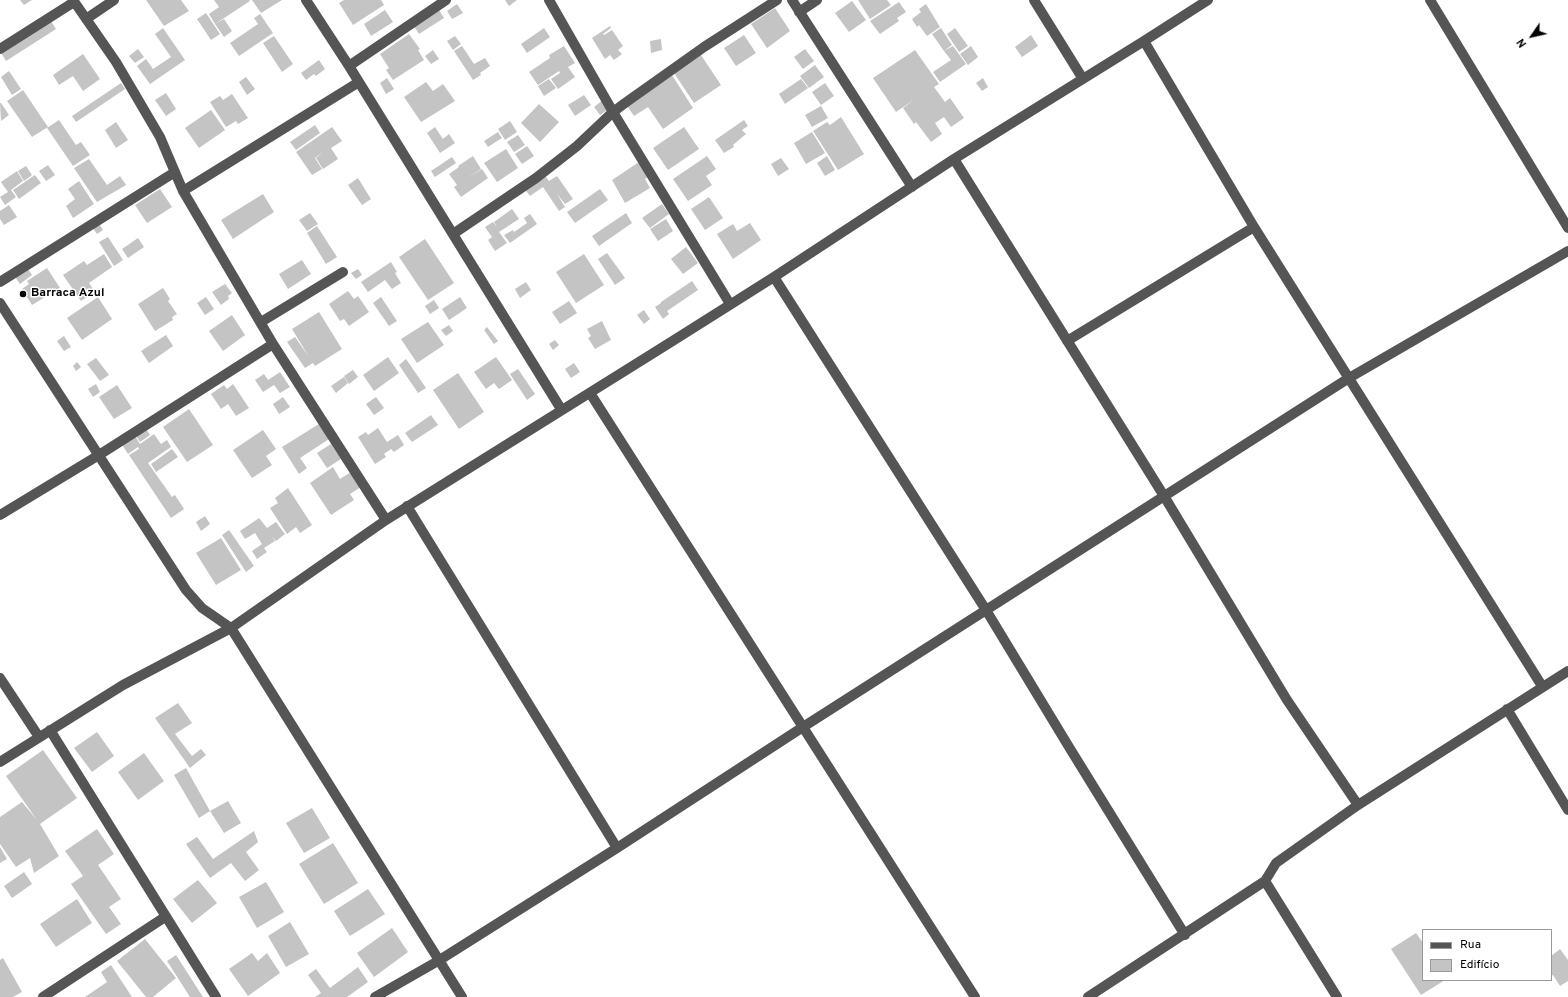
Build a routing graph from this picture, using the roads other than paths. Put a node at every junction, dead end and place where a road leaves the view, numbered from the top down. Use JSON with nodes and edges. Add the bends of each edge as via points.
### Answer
{"nodes":[{"id":1,"x":114,"y":0,"type":"edge"},
{"id":2,"x":306,"y":0,"type":"edge"},
{"id":3,"x":446,"y":0,"type":"edge"},
{"id":4,"x":549,"y":0,"type":"edge"},
{"id":5,"x":777,"y":0,"type":"edge"},
{"id":6,"x":792,"y":0,"type":"edge"},
{"id":7,"x":817,"y":0,"type":"edge"},
{"id":8,"x":1034,"y":0,"type":"edge"},
{"id":9,"x":1208,"y":0,"type":"edge"},
{"id":10,"x":1430,"y":0,"type":"edge"},
{"id":11,"x":74,"y":1,"type":"edge"},
{"id":12,"x":799,"y":12,"type":"junction"},
{"id":13,"x":86,"y":18,"type":"junction"},
{"id":14,"x":1144,"y":41,"type":"junction"},
{"id":15,"x":0,"y":49,"type":"edge"},
{"id":16,"x":349,"y":66,"type":"junction"},
{"id":17,"x":1083,"y":79,"type":"junction"},
{"id":18,"x":359,"y":82,"type":"junction"},
{"id":19,"x":612,"y":112,"type":"junction"},
{"id":20,"x":954,"y":159,"type":"junction"},
{"id":21,"x":175,"y":172,"type":"junction"},
{"id":22,"x":912,"y":187,"type":"junction"},
{"id":23,"x":184,"y":191,"type":"junction"},
{"id":24,"x":1254,"y":227,"type":"junction"},
{"id":25,"x":1568,"y":228,"type":"edge"},
{"id":26,"x":453,"y":234,"type":"junction"},
{"id":27,"x":1568,"y":251,"type":"edge"},
{"id":28,"x":343,"y":272,"type":"dead end"},
{"id":29,"x":774,"y":277,"type":"junction"},
{"id":30,"x":0,"y":282,"type":"edge"},
{"id":31,"x":0,"y":303,"type":"edge"},
{"id":32,"x":730,"y":304,"type":"junction"},
{"id":33,"x":261,"y":322,"type":"junction"},
{"id":34,"x":1067,"y":341,"type":"junction"},
{"id":35,"x":273,"y":344,"type":"junction"},
{"id":36,"x":1350,"y":378,"type":"junction"},
{"id":37,"x":590,"y":393,"type":"junction"},
{"id":38,"x":562,"y":409,"type":"junction"},
{"id":39,"x":99,"y":455,"type":"junction"},
{"id":40,"x":1164,"y":496,"type":"junction"},
{"id":41,"x":407,"y":506,"type":"junction"},
{"id":42,"x":0,"y":515,"type":"edge"},
{"id":43,"x":386,"y":520,"type":"junction"},
{"id":44,"x":986,"y":610,"type":"junction"},
{"id":45,"x":231,"y":628,"type":"junction"},
{"id":46,"x":1568,"y":671,"type":"edge"},
{"id":47,"x":0,"y":678,"type":"edge"},
{"id":48,"x":1542,"y":686,"type":"junction"},
{"id":49,"x":1507,"y":710,"type":"junction"},
{"id":50,"x":803,"y":727,"type":"junction"},
{"id":51,"x":50,"y":730,"type":"junction"},
{"id":52,"x":38,"y":738,"type":"junction"},
{"id":53,"x":0,"y":762,"type":"edge"},
{"id":54,"x":1358,"y":805,"type":"junction"},
{"id":55,"x":1568,"y":810,"type":"edge"},
{"id":56,"x":617,"y":848,"type":"junction"},
{"id":57,"x":1266,"y":881,"type":"junction"},
{"id":58,"x":166,"y":917,"type":"junction"},
{"id":59,"x":1185,"y":935,"type":"junction"},
{"id":60,"x":438,"y":961,"type":"junction"},
{"id":61,"x":43,"y":997,"type":"edge"},
{"id":62,"x":216,"y":997,"type":"edge"},
{"id":63,"x":375,"y":997,"type":"edge"},
{"id":64,"x":462,"y":997,"type":"edge"},
{"id":65,"x":975,"y":997,"type":"edge"},
{"id":66,"x":1088,"y":997,"type":"edge"},
{"id":67,"x":1337,"y":997,"type":"edge"}],
"edges":[{"from":1,"to":13,"type":"street"},
{"from":2,"to":16,"type":"street"},
{"from":3,"to":16,"type":"street"},
{"from":4,"to":19,"type":"street"},
{"from":5,"to":19,"type":"street","via":[[704,47]]},
{"from":6,"to":12,"type":"street"},
{"from":7,"to":12,"type":"street"},
{"from":8,"to":17,"type":"street"},
{"from":9,"to":14,"type":"street"},
{"from":10,"to":25,"type":"street"},
{"from":11,"to":13,"type":"street"},
{"from":11,"to":15,"type":"street"},
{"from":12,"to":22,"type":"street"},
{"from":13,"to":21,"type":"street","via":[[116,62],[160,137]]},
{"from":14,"to":17,"type":"street"},
{"from":14,"to":24,"type":"street"},
{"from":16,"to":18,"type":"street"},
{"from":17,"to":20,"type":"street"},
{"from":18,"to":23,"type":"street"},
{"from":18,"to":26,"type":"street"},
{"from":19,"to":26,"type":"street","via":[[577,146],[542,173]]},
{"from":19,"to":32,"type":"street"},
{"from":20,"to":22,"type":"street"},
{"from":20,"to":34,"type":"street"},
{"from":21,"to":23,"type":"street"},
{"from":21,"to":30,"type":"street"},
{"from":22,"to":29,"type":"street"},
{"from":23,"to":33,"type":"street"},
{"from":24,"to":34,"type":"street"},
{"from":24,"to":36,"type":"street"},
{"from":26,"to":38,"type":"street"},
{"from":27,"to":36,"type":"street"},
{"from":28,"to":33,"type":"street"},
{"from":29,"to":32,"type":"street"},
{"from":29,"to":44,"type":"street"},
{"from":31,"to":39,"type":"street"},
{"from":32,"to":37,"type":"street"},
{"from":33,"to":35,"type":"street"},
{"from":34,"to":40,"type":"street"},
{"from":35,"to":39,"type":"street"},
{"from":35,"to":43,"type":"street"},
{"from":36,"to":40,"type":"street"},
{"from":36,"to":48,"type":"street"},
{"from":37,"to":38,"type":"street"},
{"from":37,"to":50,"type":"street"},
{"from":38,"to":41,"type":"street"},
{"from":39,"to":42,"type":"street"},
{"from":39,"to":45,"type":"street","via":[[186,590],[202,608]]},
{"from":40,"to":44,"type":"street"},
{"from":40,"to":54,"type":"street","via":[[1287,700]]},
{"from":41,"to":43,"type":"street"},
{"from":41,"to":56,"type":"street"},
{"from":43,"to":45,"type":"street"},
{"from":44,"to":50,"type":"street"},
{"from":44,"to":59,"type":"street"},
{"from":45,"to":51,"type":"street","via":[[123,685]]},
{"from":45,"to":60,"type":"street"},
{"from":46,"to":48,"type":"street"},
{"from":47,"to":52,"type":"street"},
{"from":48,"to":49,"type":"street"},
{"from":49,"to":54,"type":"street"},
{"from":49,"to":55,"type":"street"},
{"from":50,"to":56,"type":"street"},
{"from":50,"to":65,"type":"street"},
{"from":51,"to":52,"type":"street"},
{"from":51,"to":58,"type":"street"},
{"from":52,"to":53,"type":"street"},
{"from":54,"to":57,"type":"street","via":[[1276,863]]},
{"from":56,"to":60,"type":"street"},
{"from":57,"to":59,"type":"street"},
{"from":57,"to":67,"type":"street"},
{"from":58,"to":61,"type":"street"},
{"from":58,"to":62,"type":"street"},
{"from":59,"to":66,"type":"street"},
{"from":60,"to":63,"type":"street"},
{"from":60,"to":64,"type":"street"}]}
